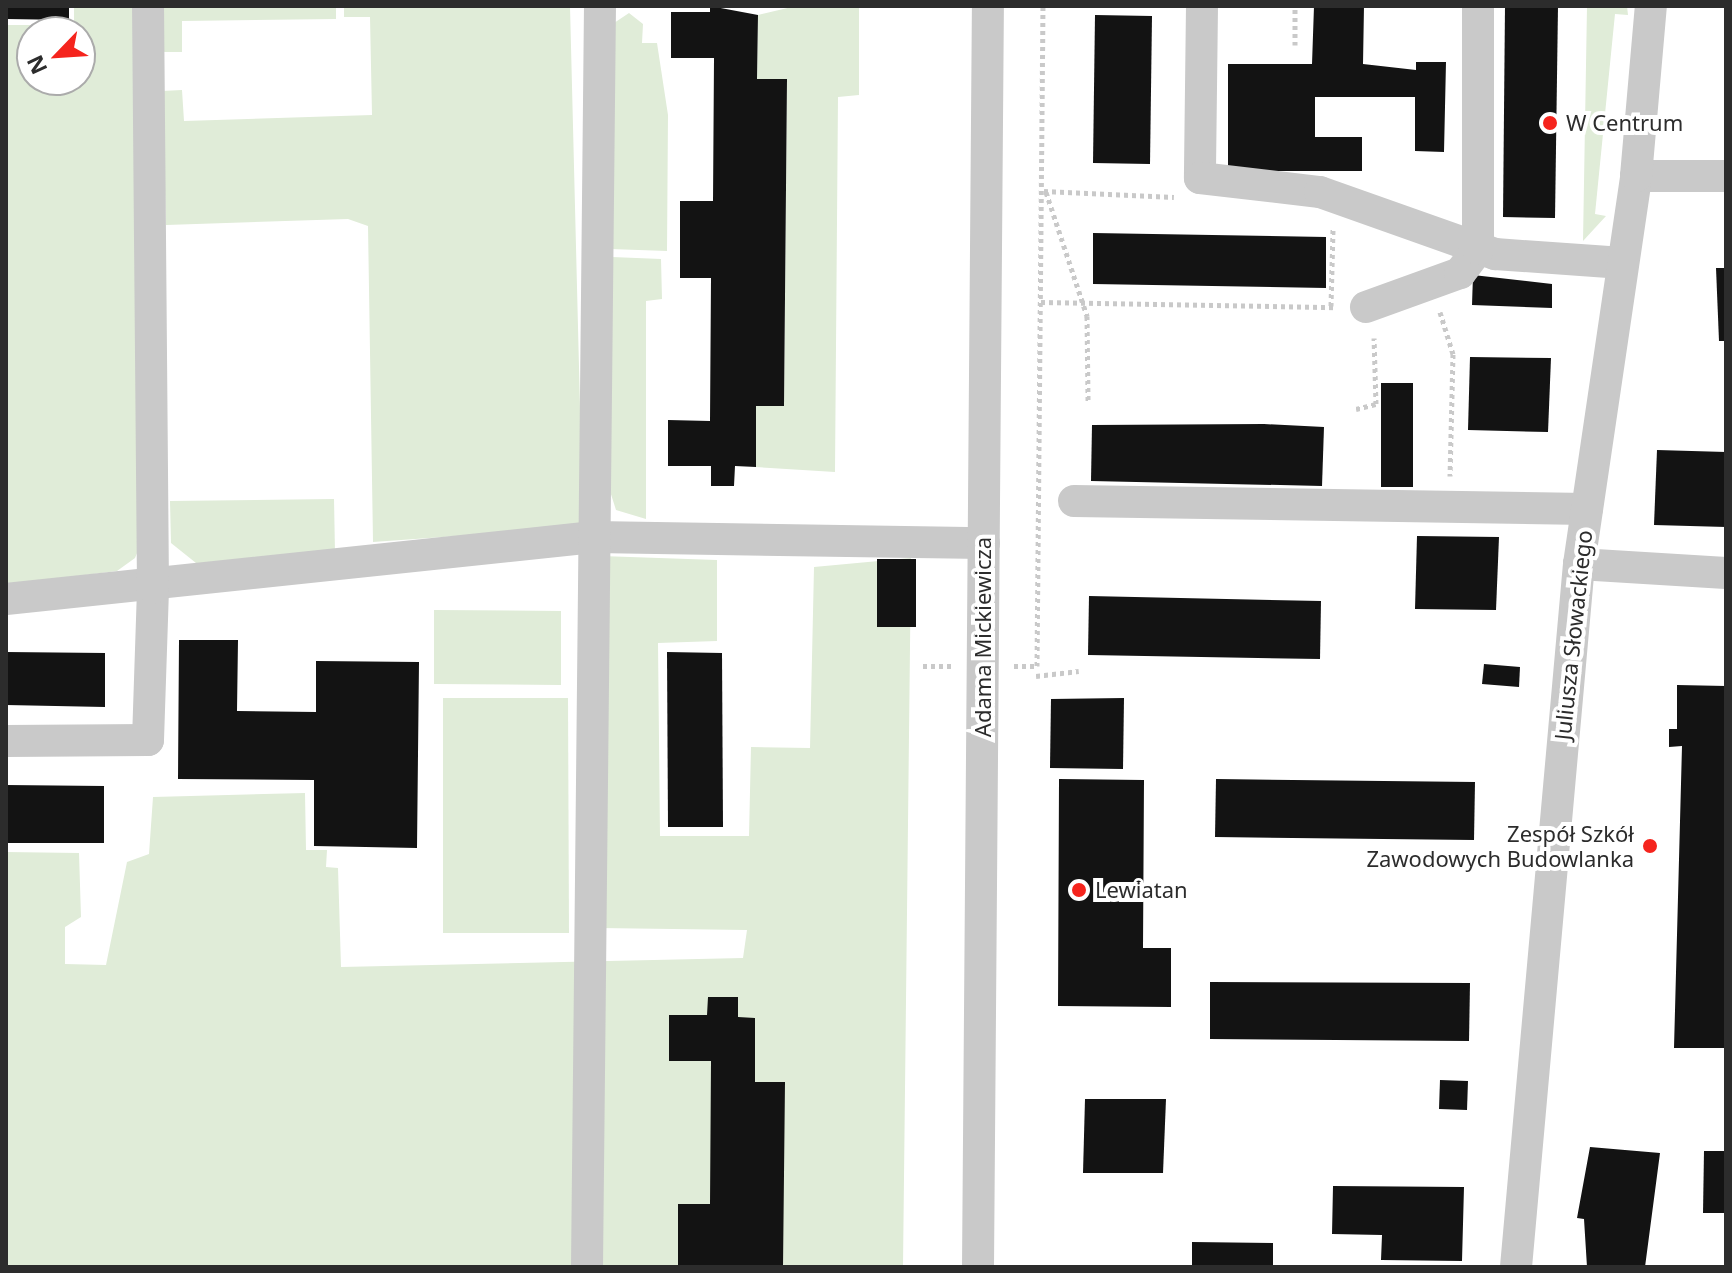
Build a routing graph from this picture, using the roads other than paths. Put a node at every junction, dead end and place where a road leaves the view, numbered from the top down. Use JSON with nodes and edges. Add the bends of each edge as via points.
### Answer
{"nodes":[{"id":1,"x":148,"y":6,"type":"edge"},
{"id":2,"x":600,"y":6,"type":"edge"},
{"id":3,"x":988,"y":6,"type":"edge"},
{"id":4,"x":1202,"y":6,"type":"edge"},
{"id":5,"x":1478,"y":6,"type":"edge"},
{"id":6,"x":1651,"y":6,"type":"edge"},
{"id":7,"x":1636,"y":176,"type":"junction"},
{"id":8,"x":1726,"y":176,"type":"edge"},
{"id":9,"x":1478,"y":249,"type":"junction"},
{"id":10,"x":1623,"y":263,"type":"junction"},
{"id":11,"x":1366,"y":307,"type":"road end"},
{"id":12,"x":1074,"y":501,"type":"dead end"},
{"id":13,"x":1587,"y":509,"type":"junction"},
{"id":14,"x":594,"y":537,"type":"junction"},
{"id":15,"x":984,"y":543,"type":"junction"},
{"id":16,"x":1579,"y":564,"type":"junction"},
{"id":17,"x":1726,"y":573,"type":"edge"},
{"id":18,"x":153,"y":588,"type":"junction"},
{"id":19,"x":6,"y":599,"type":"edge"},
{"id":20,"x":6,"y":741,"type":"edge"},
{"id":21,"x":587,"y":1267,"type":"edge"},
{"id":22,"x":978,"y":1267,"type":"edge"},
{"id":23,"x":1516,"y":1267,"type":"edge"}],
"edges":[{"from":1,"to":18,"type":"street"},
{"from":2,"to":14,"type":"street"},
{"from":3,"to":15,"type":"street","name":"Adama Mickiewicza"},
{"from":4,"to":9,"type":"street","via":[[1200,178],[1281,183]]},
{"from":5,"to":9,"type":"street"},
{"from":6,"to":7,"type":"street","name":"Juliusza Słowackiego"},
{"from":7,"to":8,"type":"street"},
{"from":7,"to":10,"type":"street","name":"Juliusza Słowackiego"},
{"from":9,"to":10,"type":"street"},
{"from":9,"to":11,"type":"street","via":[[1460,273]]},
{"from":10,"to":13,"type":"street","name":"Juliusza Słowackiego"},
{"from":12,"to":13,"type":"street"},
{"from":13,"to":16,"type":"street","name":"Juliusza Słowackiego"},
{"from":14,"to":15,"type":"street"},
{"from":14,"to":18,"type":"street"},
{"from":14,"to":21,"type":"street"},
{"from":15,"to":22,"type":"street","name":"Adama Mickiewicza"},
{"from":16,"to":17,"type":"street"},
{"from":16,"to":23,"type":"street","name":"Juliusza Słowackiego"},
{"from":18,"to":19,"type":"street"},
{"from":18,"to":20,"type":"street","via":[[148,740]]}]}
